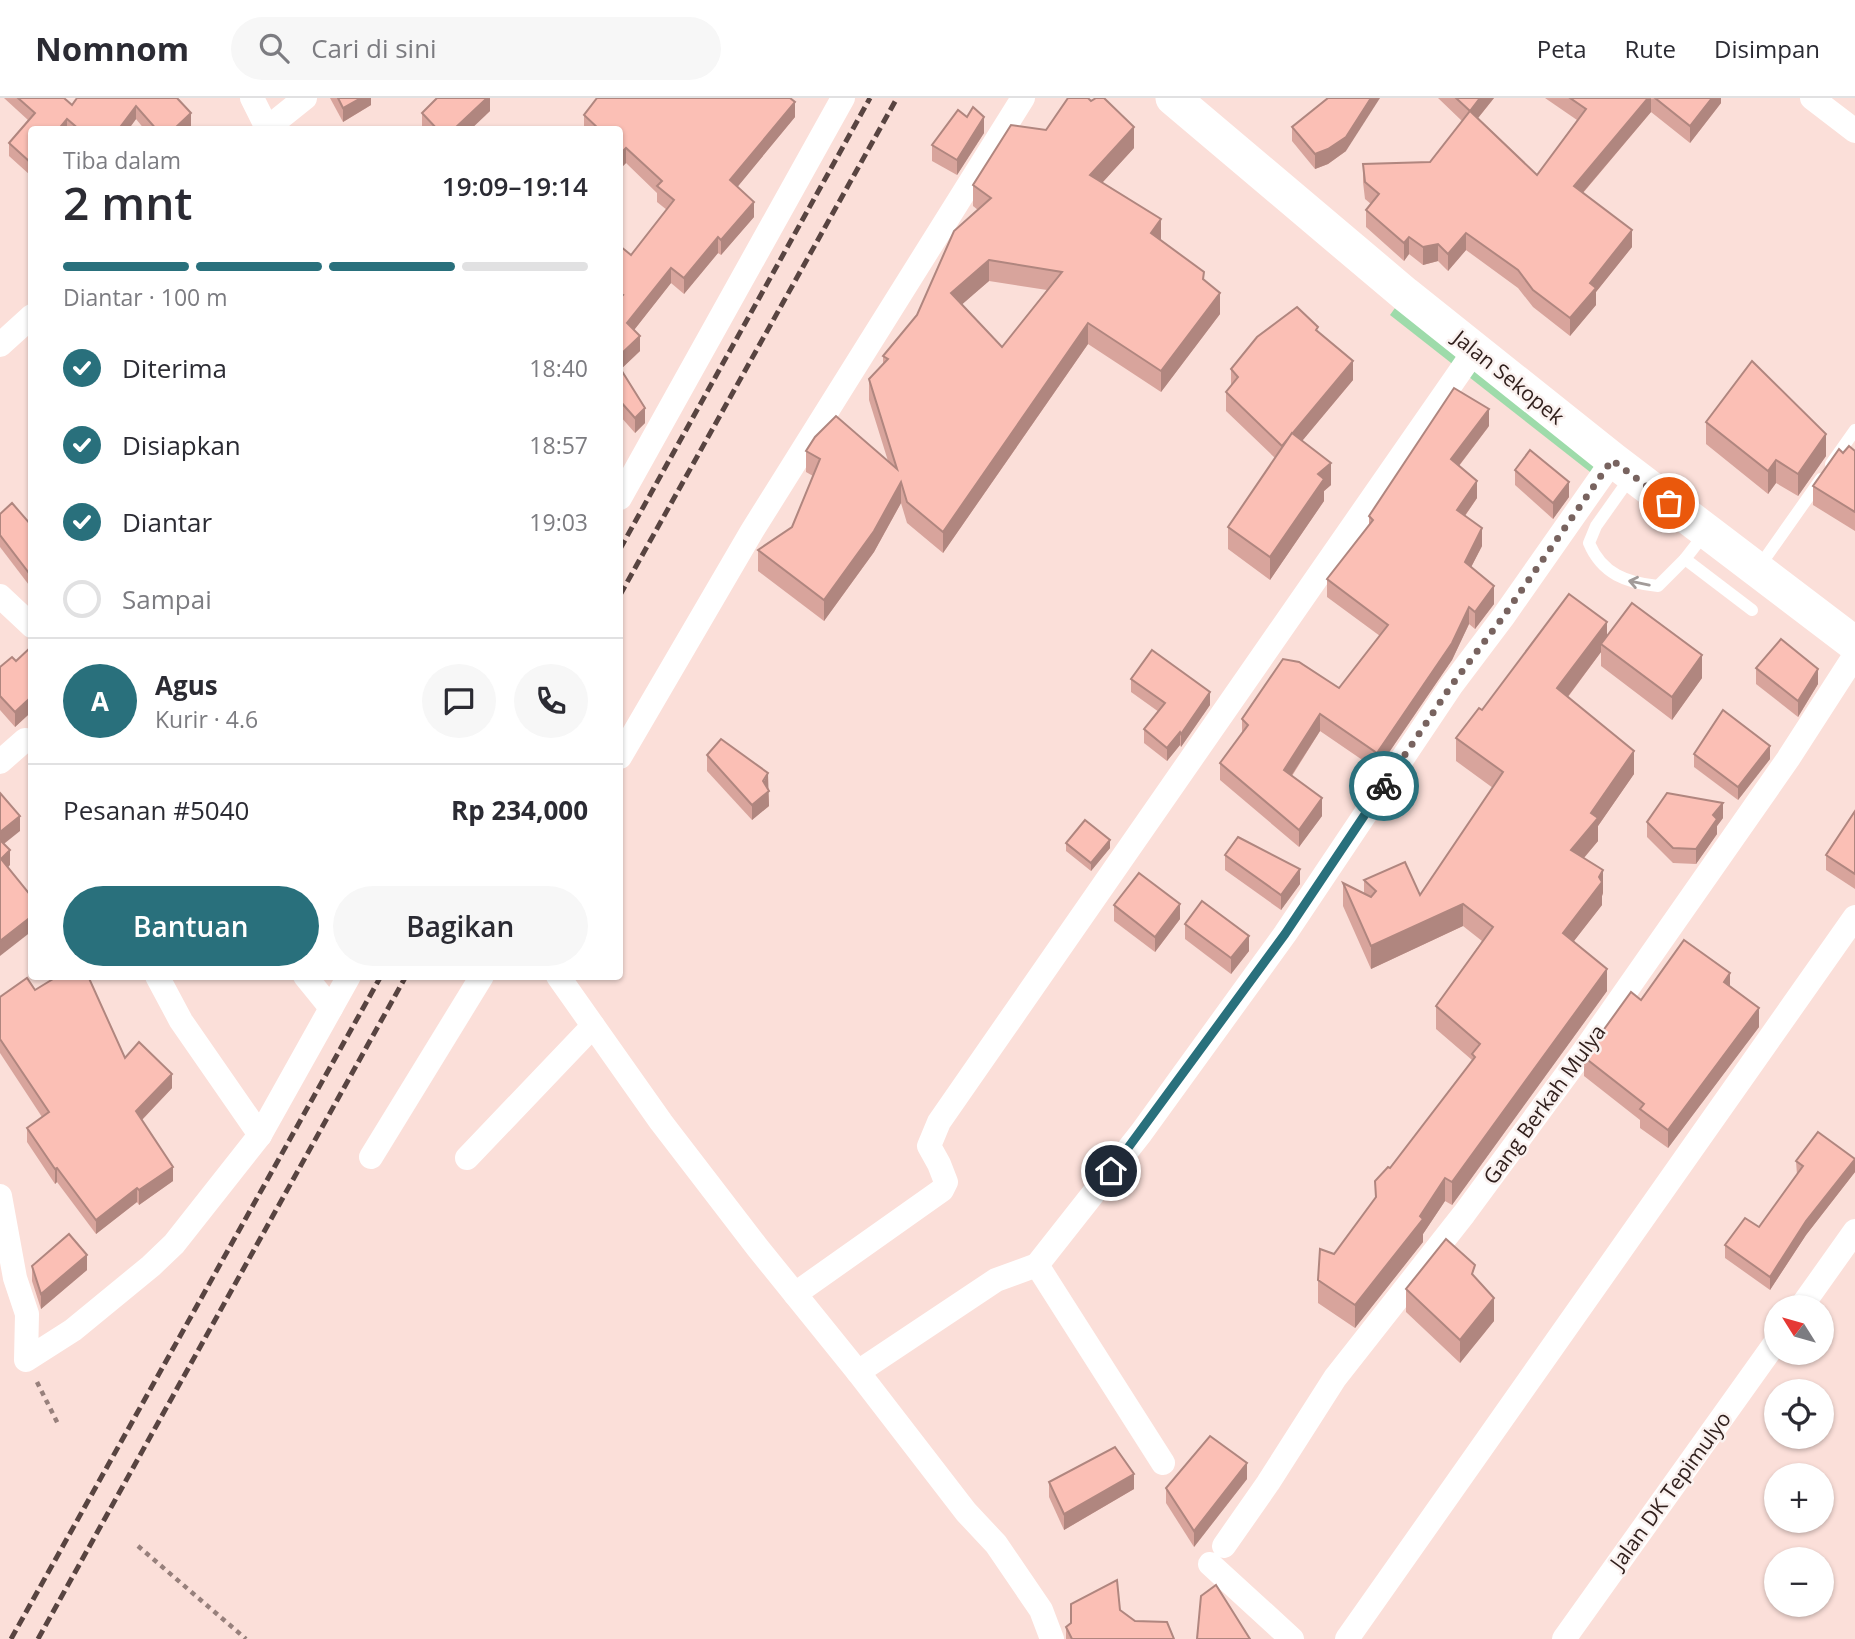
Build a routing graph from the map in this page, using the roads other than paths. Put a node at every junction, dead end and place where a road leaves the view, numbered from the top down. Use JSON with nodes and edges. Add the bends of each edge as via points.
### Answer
{"nodes":[{"id":1,"x":252,"y":98,"type":"edge"},
{"id":2,"x":305,"y":98,"type":"edge"},
{"id":3,"x":843,"y":98,"type":"edge"},
{"id":4,"x":1023,"y":98,"type":"edge"},
{"id":5,"x":1173,"y":98,"type":"edge"},
{"id":6,"x":1812,"y":98,"type":"edge"},
{"id":7,"x":266,"y":126,"type":"edge"},
{"id":8,"x":271,"y":126,"type":"edge"},
{"id":9,"x":1855,"y":131,"type":"edge"},
{"id":10,"x":28,"y":320,"type":"edge"},
{"id":11,"x":0,"y":345,"type":"edge"},
{"id":12,"x":1475,"y":350,"type":"junction"},
{"id":13,"x":1855,"y":430,"type":"edge"},
{"id":14,"x":1622,"y":467,"type":"junction"},
{"id":15,"x":623,"y":493,"type":"edge"},
{"id":16,"x":1706,"y":531,"type":"junction"},
{"id":17,"x":1685,"y":559,"type":"junction"},
{"id":18,"x":1757,"y":570,"type":"junction"},
{"id":19,"x":0,"y":596,"type":"edge"},
{"id":20,"x":1752,"y":610,"type":"dead end"},
{"id":21,"x":28,"y":622,"type":"edge"},
{"id":22,"x":1852,"y":656,"type":"edge"},
{"id":23,"x":28,"y":742,"type":"edge"},
{"id":24,"x":623,"y":752,"type":"edge"},
{"id":25,"x":0,"y":762,"type":"edge"},
{"id":26,"x":1855,"y":917,"type":"edge"},
{"id":27,"x":159,"y":980,"type":"edge"},
{"id":28,"x":307,"y":980,"type":"edge"},
{"id":29,"x":347,"y":980,"type":"edge"},
{"id":30,"x":480,"y":980,"type":"edge"},
{"id":31,"x":561,"y":980,"type":"edge"},
{"id":32,"x":331,"y":1008,"type":"junction"},
{"id":33,"x":593,"y":1026,"type":"junction"},
{"id":34,"x":260,"y":1135,"type":"junction"},
{"id":35,"x":371,"y":1157,"type":"dead end"},
{"id":36,"x":467,"y":1158,"type":"dead end"},
{"id":37,"x":0,"y":1196,"type":"edge"},
{"id":38,"x":1855,"y":1231,"type":"edge"},
{"id":39,"x":1037,"y":1265,"type":"junction"},
{"id":40,"x":795,"y":1294,"type":"junction"},
{"id":41,"x":1810,"y":1295,"type":"edge"},
{"id":42,"x":1764,"y":1359,"type":"edge"},
{"id":43,"x":859,"y":1372,"type":"junction"},
{"id":44,"x":1163,"y":1463,"type":"dead end"},
{"id":45,"x":1052,"y":1639,"type":"edge"},
{"id":46,"x":1292,"y":1639,"type":"edge"},
{"id":47,"x":1347,"y":1639,"type":"edge"},
{"id":48,"x":1564,"y":1639,"type":"edge"}],
"edges":[{"from":1,"to":7,"type":"street"},
{"from":2,"to":8,"type":"street"},
{"from":3,"to":15,"type":"street"},
{"from":4,"to":24,"type":"street","via":[[752,531]]},
{"from":5,"to":12,"type":"street","name":"Jalan Sekopek"},
{"from":6,"to":9,"type":"street"},
{"from":10,"to":11,"type":"street"},
{"from":12,"to":14,"type":"street","name":"Jalan Sekopek"},
{"from":12,"to":40,"type":"street","via":[[939,1122],[929,1146],[946,1182],[942,1190]]},
{"from":13,"to":18,"type":"lane"},
{"from":14,"to":16,"type":"street","name":"Jalan Sekopek"},
{"from":17,"to":14,"type":"lane","one_way":true,"via":[[1658,586],[1631,583],[1595,559],[1589,543]]},
{"from":14,"to":39,"type":"street","via":[[1451,686],[1277,945],[1141,1133]]},
{"from":16,"to":17,"type":"lane"},
{"from":16,"to":18,"type":"street","name":"Jalan Sekopek"},
{"from":17,"to":20,"type":"lane"},
{"from":18,"to":22,"type":"street","name":"Jalan Sekopek"},
{"from":19,"to":21,"type":"street"},
{"from":22,"to":46,"type":"street","name":"Gang Berkah Mulya","via":[[1780,770],[1586,1048],[1335,1378],[1217,1555]]},
{"from":23,"to":25,"type":"street"},
{"from":26,"to":47,"type":"street"},
{"from":27,"to":34,"type":"street","via":[[181,1021]]},
{"from":28,"to":32,"type":"street"},
{"from":29,"to":32,"type":"street"},
{"from":30,"to":35,"type":"street"},
{"from":31,"to":33,"type":"street"},
{"from":32,"to":34,"type":"street"},
{"from":33,"to":36,"type":"street"},
{"from":33,"to":40,"type":"street"},
{"from":34,"to":37,"type":"street","via":[[174,1244],[74,1330],[26,1360],[27,1314],[15,1278]]},
{"from":38,"to":41,"type":"street"},
{"from":39,"to":43,"type":"street","via":[[996,1280]]},
{"from":39,"to":44,"type":"street"},
{"from":40,"to":43,"type":"street"},
{"from":42,"to":48,"type":"street","name":"Jalan DK Tepimulyo"},
{"from":43,"to":45,"type":"street","via":[[1018,1574],[1041,1610]]}]}
